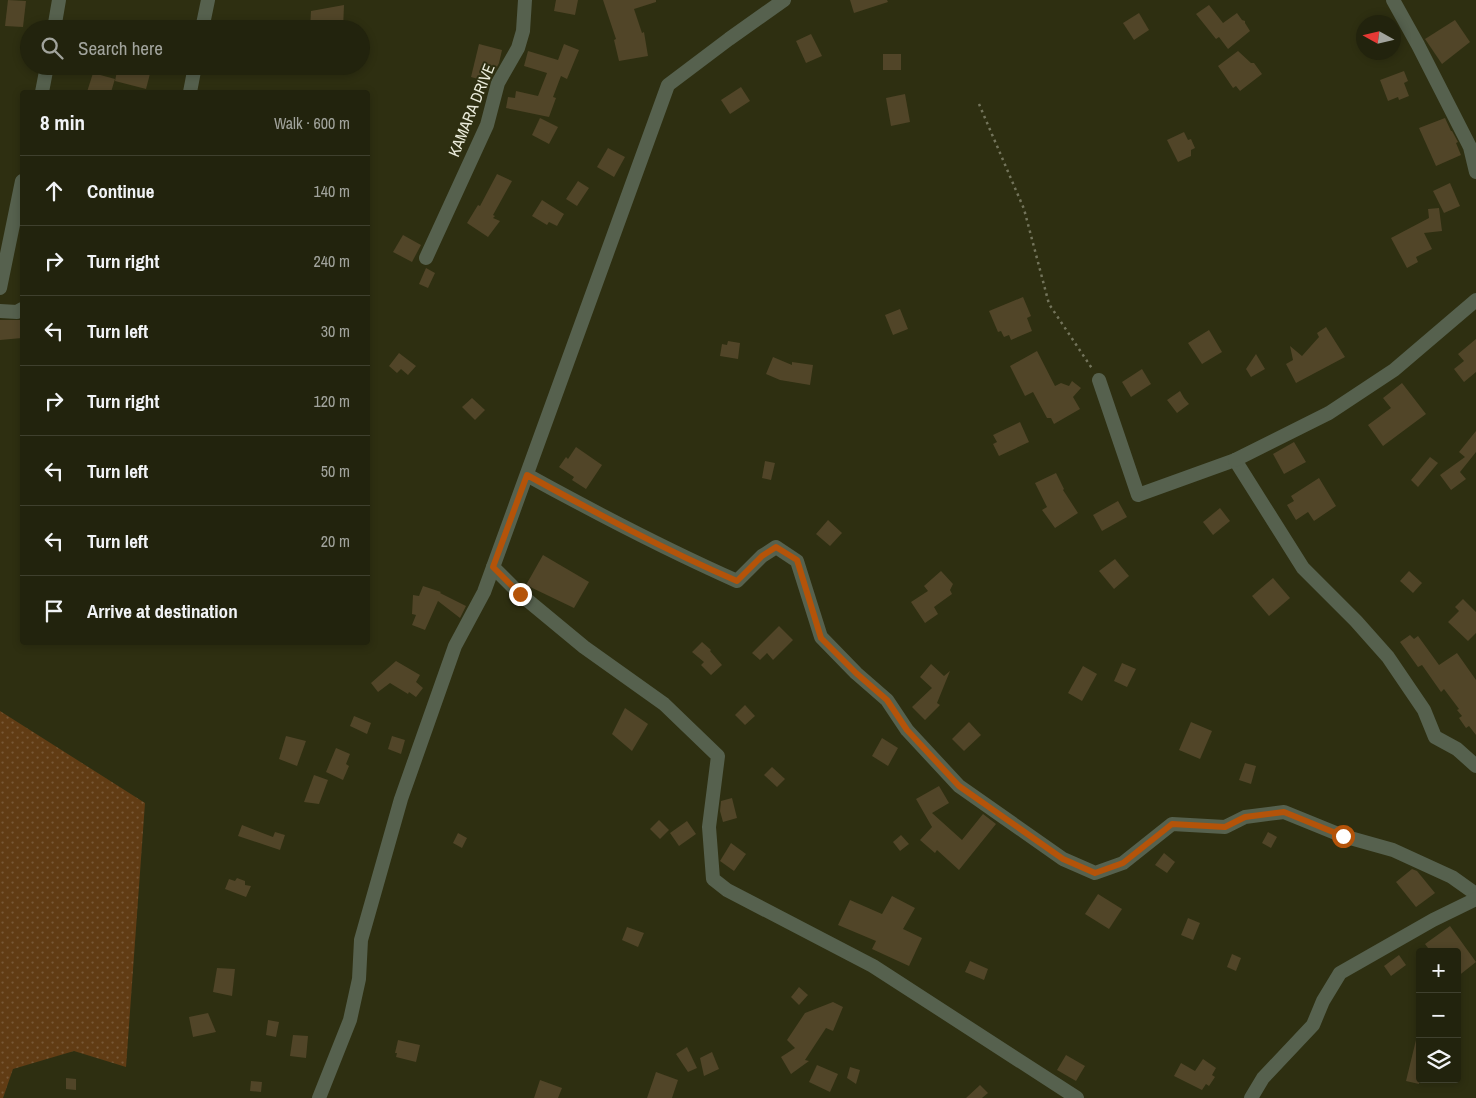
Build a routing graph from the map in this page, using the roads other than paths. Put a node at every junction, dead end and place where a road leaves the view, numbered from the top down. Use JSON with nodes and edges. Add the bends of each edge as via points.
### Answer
{"nodes":[{"id":1,"x":59,"y":0,"type":"edge"},
{"id":2,"x":208,"y":0,"type":"edge"},
{"id":3,"x":525,"y":0,"type":"edge"},
{"id":4,"x":784,"y":0,"type":"edge"},
{"id":5,"x":1392,"y":0,"type":"edge"},
{"id":6,"x":56,"y":20,"type":"edge"},
{"id":7,"x":204,"y":20,"type":"edge"},
{"id":8,"x":46,"y":75,"type":"edge"},
{"id":9,"x":193,"y":75,"type":"edge"},
{"id":10,"x":42,"y":90,"type":"edge"},
{"id":11,"x":190,"y":90,"type":"edge"},
{"id":12,"x":1476,"y":172,"type":"edge"},
{"id":13,"x":20,"y":191,"type":"edge"},
{"id":14,"x":426,"y":258,"type":"dead end"},
{"id":15,"x":0,"y":288,"type":"edge"},
{"id":16,"x":1476,"y":300,"type":"edge"},
{"id":17,"x":20,"y":310,"type":"edge"},
{"id":18,"x":0,"y":311,"type":"edge"},
{"id":19,"x":1099,"y":380,"type":"road end"},
{"id":20,"x":1235,"y":460,"type":"junction"},
{"id":21,"x":527,"y":475,"type":"junction"},
{"id":22,"x":493,"y":567,"type":"junction"},
{"id":23,"x":1476,"y":766,"type":"edge"},
{"id":24,"x":1476,"y":894,"type":"edge"},
{"id":25,"x":1476,"y":899,"type":"edge"},
{"id":26,"x":319,"y":1098,"type":"edge"},
{"id":27,"x":1077,"y":1098,"type":"edge"},
{"id":28,"x":1251,"y":1098,"type":"edge"}],
"edges":[{"from":1,"to":6,"type":"street"},
{"from":2,"to":7,"type":"street"},
{"from":3,"to":14,"type":"street","name":"KAMARA DRIVE","via":[[518,48],[498,83],[487,126]]},
{"from":4,"to":21,"type":"street","via":[[668,85]]},
{"from":5,"to":12,"type":"street","via":[[1470,147]]},
{"from":8,"to":10,"type":"street"},
{"from":9,"to":11,"type":"street"},
{"from":13,"to":15,"type":"street"},
{"from":16,"to":20,"type":"street","via":[[1394,370],[1329,413]]},
{"from":17,"to":18,"type":"street"},
{"from":19,"to":20,"type":"street","via":[[1138,495]]},
{"from":20,"to":23,"type":"street","via":[[1303,568],[1388,657],[1424,710],[1435,737],[1457,749]]},
{"from":21,"to":22,"type":"street"},
{"from":21,"to":24,"type":"street","via":[[681,557],[737,581],[776,547],[797,560],[821,638],[887,700],[907,730],[959,786],[1071,863],[1095,873],[1123,863],[1172,824],[1225,827],[1245,817],[1284,812],[1343,836],[1393,850],[1452,877]]},
{"from":22,"to":26,"type":"street","via":[[484,592],[454,646],[401,800],[361,940],[359,979],[350,1020]]},
{"from":22,"to":27,"type":"street","via":[[584,647],[664,704],[718,756],[710,826],[712,879],[727,890],[873,966]]},
{"from":25,"to":28,"type":"street","via":[[1340,973],[1312,1025],[1263,1078]]}]}
